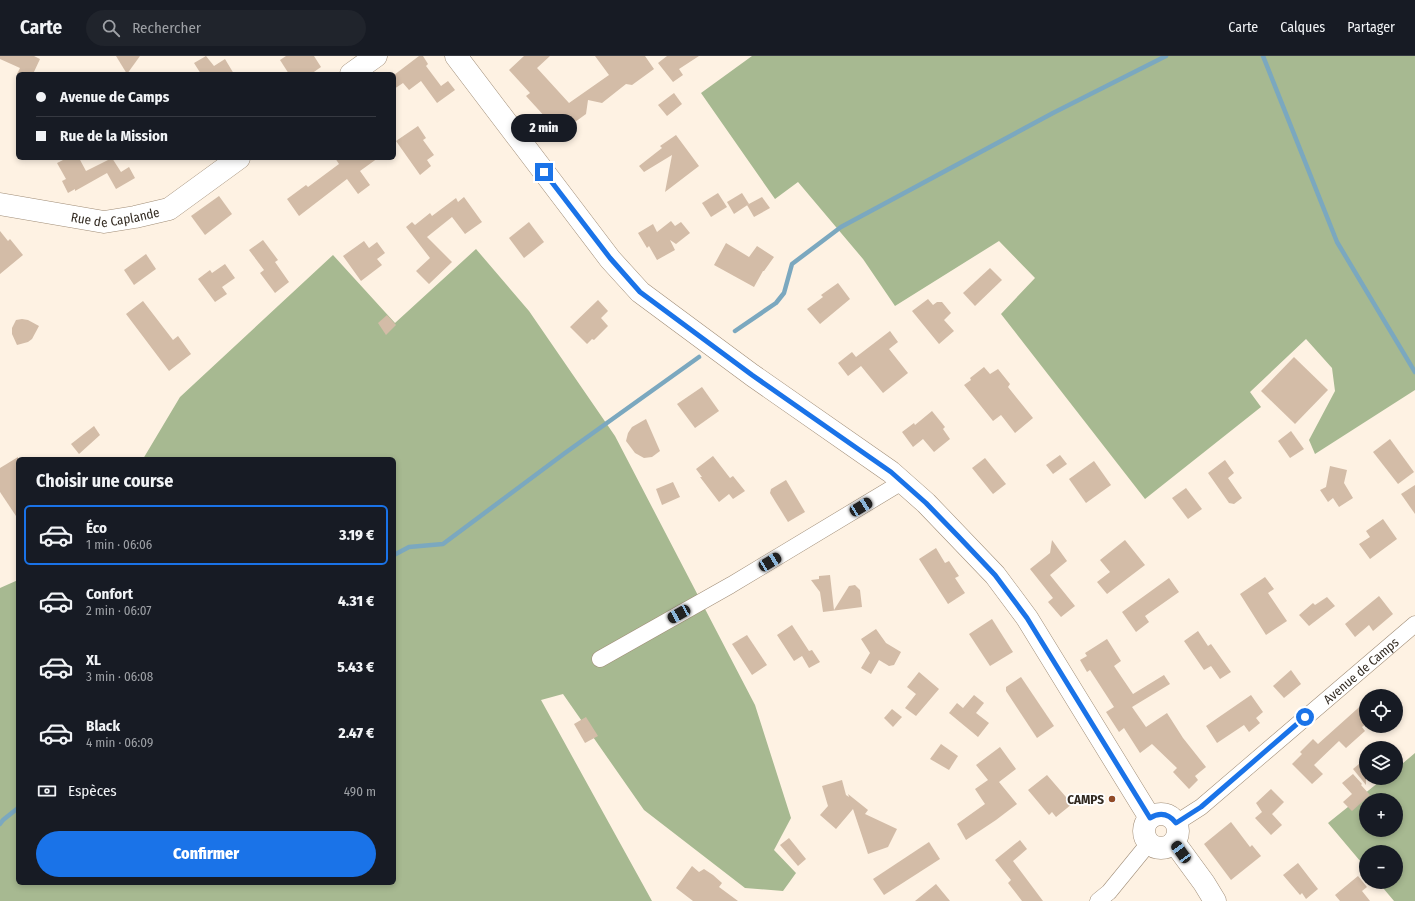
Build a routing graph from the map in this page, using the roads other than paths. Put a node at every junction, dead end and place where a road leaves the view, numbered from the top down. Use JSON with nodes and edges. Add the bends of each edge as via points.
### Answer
{"nodes":[{"id":1,"x":376,"y":56,"type":"edge"},
{"id":2,"x":456,"y":56,"type":"edge"},
{"id":3,"x":355,"y":72,"type":"edge"},
{"id":4,"x":236,"y":160,"type":"edge"},
{"id":5,"x":0,"y":204,"type":"edge"},
{"id":6,"x":902,"y":482,"type":"junction"},
{"id":7,"x":1415,"y":624,"type":"edge"},
{"id":8,"x":600,"y":659,"type":"dead end"},
{"id":9,"x":1150,"y":818,"type":"junction"},
{"id":10,"x":1175,"y":832,"type":"junction"},
{"id":11,"x":1149,"y":842,"type":"junction"},
{"id":12,"x":1098,"y":901,"type":"edge"},
{"id":13,"x":1215,"y":901,"type":"edge"}],
"edges":[{"from":1,"to":3,"type":"main road"},
{"from":2,"to":6,"type":"main road","via":[[605,252],[640,292]]},
{"from":4,"to":5,"type":"main road","name":"Rue de Caplande","via":[[169,209],[135,217],[104,222]]},
{"from":6,"to":8,"type":"street","via":[[731,585]]},
{"from":6,"to":9,"type":"main road","via":[[937,514],[995,575],[1027,618]]},
{"from":7,"to":10,"type":"street","name":"Avenue de Camps"},
{"from":9,"to":10,"type":"main road","via":[[1164,814],[1173,819]]},
{"from":9,"to":11,"type":"main road","via":[[1144,833]]},
{"from":10,"to":11,"type":"main road","via":[[1164,847],[1159,848]]},
{"from":10,"to":13,"type":"main road"},
{"from":11,"to":12,"type":"street"}]}
